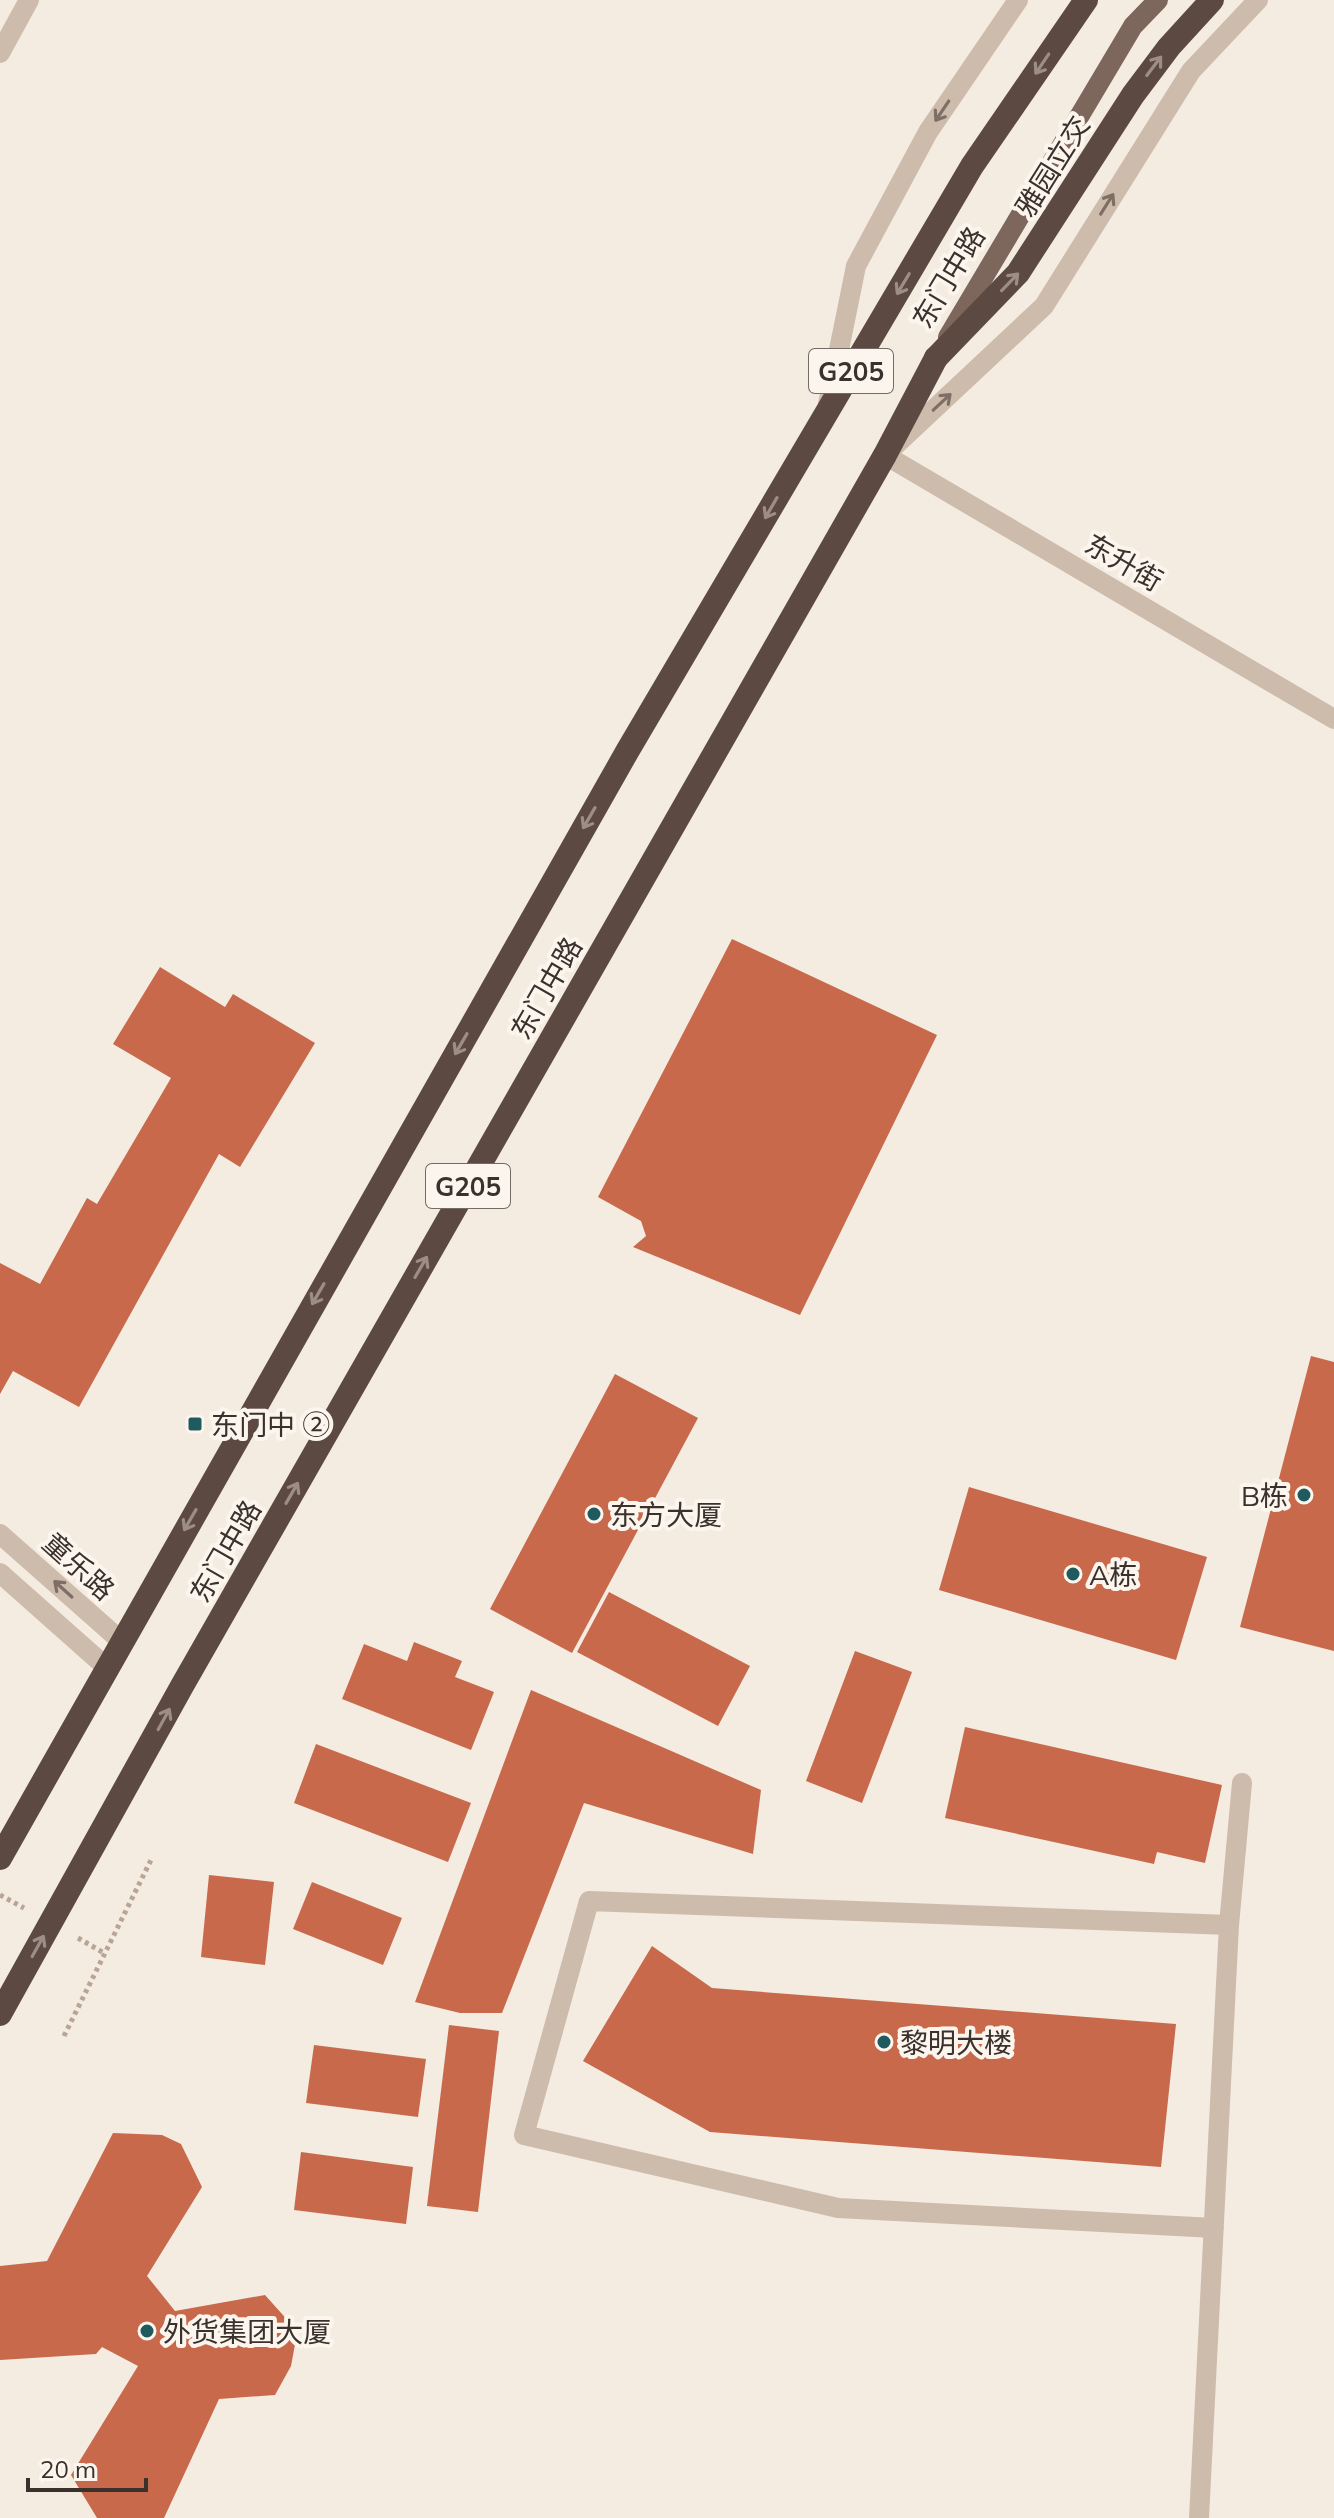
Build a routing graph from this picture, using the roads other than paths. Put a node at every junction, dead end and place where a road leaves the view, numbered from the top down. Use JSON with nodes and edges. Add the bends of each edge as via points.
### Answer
{"nodes":[{"id":1,"x":29,"y":0,"type":"edge"},
{"id":2,"x":1018,"y":0,"type":"edge"},
{"id":3,"x":1086,"y":0,"type":"edge"},
{"id":4,"x":1158,"y":0,"type":"edge"},
{"id":5,"x":1212,"y":0,"type":"edge"},
{"id":6,"x":1258,"y":0,"type":"edge"},
{"id":7,"x":0,"y":53,"type":"edge"},
{"id":8,"x":936,"y":358,"type":"junction"},
{"id":9,"x":826,"y":413,"type":"junction"},
{"id":10,"x":885,"y":455,"type":"junction"},
{"id":11,"x":1334,"y":719,"type":"edge"},
{"id":12,"x":0,"y":1534,"type":"edge"},
{"id":13,"x":0,"y":1573,"type":"edge"},
{"id":14,"x":121,"y":1641,"type":"junction"},
{"id":15,"x":106,"y":1667,"type":"junction"},
{"id":16,"x":1242,"y":1783,"type":"dead end"},
{"id":17,"x":0,"y":1858,"type":"edge"},
{"id":18,"x":1229,"y":1925,"type":"junction"},
{"id":19,"x":0,"y":2014,"type":"edge"},
{"id":20,"x":1214,"y":2228,"type":"junction"},
{"id":21,"x":1199,"y":2518,"type":"edge"}],
"edges":[{"from":1,"to":7,"type":"street"},
{"from":2,"to":9,"type":"street","one_way":true,"via":[[928,132],[856,266]]},
{"from":3,"to":9,"type":"highway","name":"东门中路","number":"G205","one_way":true,"via":[[972,166]]},
{"from":4,"to":8,"type":"main road","name":"东门中路","via":[[1133,26]]},
{"from":8,"to":5,"type":"highway","name":"雅园立交","number":"G205","one_way":true,"bridge":true,"via":[[1018,273],[1133,95]]},
{"from":10,"to":6,"type":"street","one_way":true,"via":[[1044,306],[1191,71]]},
{"from":8,"to":10,"type":"highway","name":"东门中路","number":"G205"},
{"from":9,"to":14,"type":"highway","name":"东门中路","number":"G205","one_way":true},
{"from":10,"to":11,"type":"street","name":"东升街"},
{"from":19,"to":10,"type":"highway","name":"东门中路","number":"G205","one_way":true},
{"from":14,"to":12,"type":"street","name":"童乐路","one_way":true},
{"from":13,"to":15,"type":"street","name":"童乐路"},
{"from":14,"to":15,"type":"highway","name":"东门中路","number":"G205"},
{"from":15,"to":17,"type":"highway","name":"东门中路","number":"G205"},
{"from":16,"to":18,"type":"street"},
{"from":18,"to":20,"type":"street"},
{"from":18,"to":20,"type":"street","via":[[589,1901],[524,2135],[838,2208]]},
{"from":20,"to":21,"type":"street"}]}
